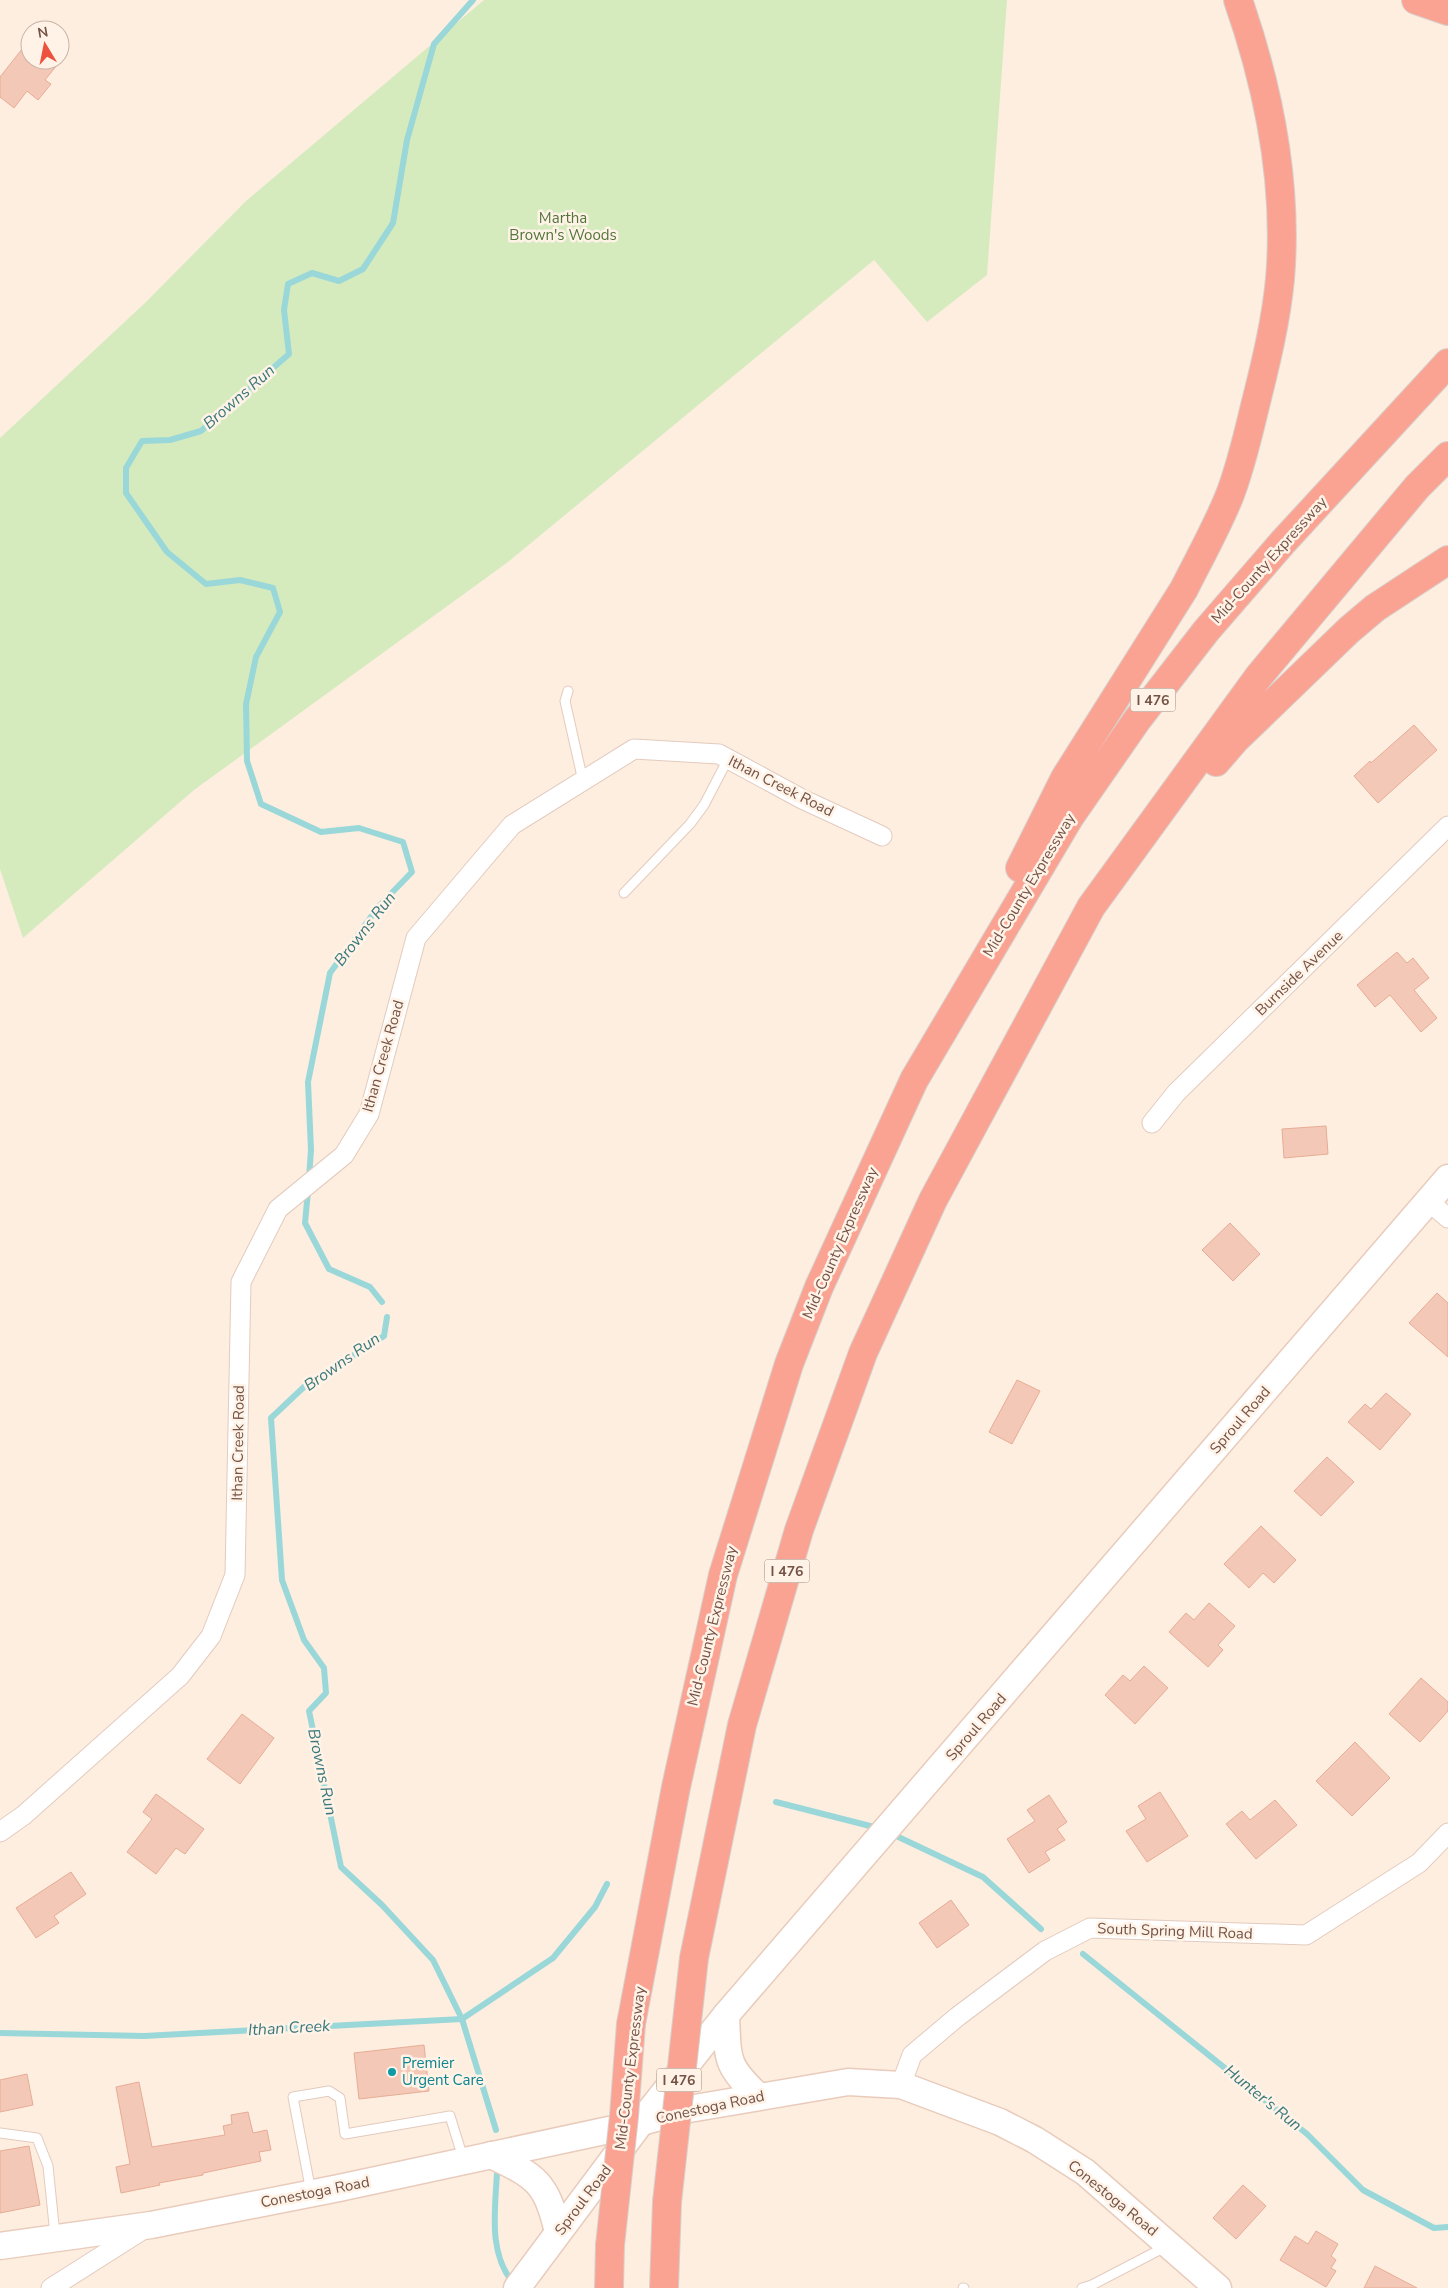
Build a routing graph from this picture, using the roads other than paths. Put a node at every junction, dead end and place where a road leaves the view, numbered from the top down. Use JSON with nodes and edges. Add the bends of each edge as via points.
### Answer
{"nodes":[{"id":1,"x":1238,"y":0,"type":"edge"},
{"id":2,"x":1416,"y":0,"type":"edge"},
{"id":3,"x":1448,"y":12,"type":"edge"},
{"id":4,"x":1448,"y":363,"type":"edge"},
{"id":5,"x":1448,"y":456,"type":"edge"},
{"id":6,"x":1448,"y":560,"type":"edge"},
{"id":7,"x":568,"y":691,"type":"dead end"},
{"id":8,"x":728,"y":759,"type":"junction"},
{"id":9,"x":583,"y":781,"type":"junction"},
{"id":10,"x":1448,"y":826,"type":"edge"},
{"id":11,"x":882,"y":836,"type":"dead end"},
{"id":12,"x":624,"y":893,"type":"dead end"},
{"id":13,"x":1091,"y":907,"type":"junction"},
{"id":14,"x":914,"y":1080,"type":"junction"},
{"id":15,"x":1152,"y":1123,"type":"dead end"},
{"id":16,"x":1448,"y":1178,"type":"edge"},
{"id":17,"x":1428,"y":1201,"type":"junction"},
{"id":18,"x":1448,"y":1218,"type":"edge"},
{"id":19,"x":0,"y":1832,"type":"edge"},
{"id":20,"x":1448,"y":1833,"type":"edge"},
{"id":21,"x":726,"y":2015,"type":"junction"},
{"id":22,"x":901,"y":2085,"type":"junction"},
{"id":23,"x":758,"y":2096,"type":"junction"},
{"id":24,"x":641,"y":2122,"type":"junction"},
{"id":25,"x":0,"y":2133,"type":"edge"},
{"id":26,"x":491,"y":2155,"type":"junction"},
{"id":27,"x":464,"y":2161,"type":"junction"},
{"id":28,"x":311,"y":2193,"type":"junction"},
{"id":29,"x":151,"y":2225,"type":"junction"},
{"id":30,"x":558,"y":2232,"type":"junction"},
{"id":31,"x":55,"y":2238,"type":"junction"},
{"id":32,"x":1170,"y":2245,"type":"junction"},
{"id":33,"x":0,"y":2246,"type":"edge"},
{"id":34,"x":522,"y":2280,"type":"edge"},
{"id":35,"x":51,"y":2288,"type":"edge"},
{"id":36,"x":609,"y":2288,"type":"edge"},
{"id":37,"x":664,"y":2288,"type":"edge"},
{"id":38,"x":1082,"y":2288,"type":"edge"},
{"id":39,"x":1218,"y":2288,"type":"edge"}],
"edges":[{"from":1,"to":14,"type":"highway","via":[[1254,45],[1269,108],[1281,208],[1280,280],[1263,373],[1229,496],[1184,589],[1065,778]]},
{"from":2,"to":3,"type":"highway"},
{"from":4,"to":14,"type":"highway","name":"Mid-County Expressway","number":"I 476","via":[[1283,542],[1206,631],[1137,720],[1069,818]]},
{"from":5,"to":13,"type":"highway","number":"I 476","via":[[1417,487],[1259,676]]},
{"from":6,"to":13,"type":"highway","via":[[1375,608],[1314,662],[1235,740]]},
{"from":7,"to":9,"type":"lane","via":[[565,701]]},
{"from":8,"to":9,"type":"street","name":"Ithan Creek Road","via":[[719,754],[634,749]]},
{"from":8,"to":11,"type":"street","name":"Ithan Creek Road","via":[[802,799]]},
{"from":8,"to":12,"type":"lane","via":[[690,824]]},
{"from":9,"to":19,"type":"street","name":"Ithan Creek Road","via":[[512,825],[416,938],[369,1114],[344,1155],[278,1209],[241,1282],[235,1575],[212,1636],[180,1676],[24,1815]]},
{"from":10,"to":15,"type":"street","name":"Burnside Avenue","via":[[1176,1093]]},
{"from":13,"to":37,"type":"highway","number":"I 476","bridge":true,"via":[[933,1200],[864,1353],[799,1530],[742,1725],[694,1958],[667,2202]]},
{"from":14,"to":36,"type":"highway","name":"Mid-County Expressway","number":"I 476","bridge":true,"via":[[818,1287],[789,1364],[723,1575],[678,1778],[631,2024],[610,2245]]},
{"from":16,"to":17,"type":"main road","name":"Sproul Road"},
{"from":17,"to":18,"type":"street"},
{"from":17,"to":21,"type":"main road","name":"Sproul Road"},
{"from":20,"to":22,"type":"street","name":"South Spring Mill Road","via":[[1419,1863],[1306,1935],[1090,1928],[1045,1951],[912,2055]]},
{"from":21,"to":23,"type":"main road","via":[[731,2066]]},
{"from":21,"to":24,"type":"main road","name":"Sproul Road"},
{"from":22,"to":23,"type":"main road","name":"Conestoga Road","via":[[848,2082]]},
{"from":22,"to":32,"type":"main road","name":"Conestoga Road","via":[[1000,2122],[1035,2140],[1085,2172]]},
{"from":23,"to":24,"type":"main road","name":"Conestoga Road"},
{"from":24,"to":26,"type":"main road","name":"Conestoga Road"},
{"from":24,"to":30,"type":"main road","name":"Sproul Road"},
{"from":25,"to":31,"type":"lane","via":[[37,2138],[48,2166]]},
{"from":26,"to":27,"type":"main road","name":"Conestoga Road"},
{"from":26,"to":30,"type":"main road","via":[[537,2181],[552,2206]]},
{"from":27,"to":28,"type":"main road","name":"Conestoga Road"},
{"from":27,"to":28,"type":"lane","via":[[450,2116],[344,2134],[340,2098],[329,2091],[293,2097]]},
{"from":28,"to":29,"type":"main road","name":"Conestoga Road"},
{"from":29,"to":31,"type":"main road","name":"Conestoga Road"},
{"from":29,"to":35,"type":"street"},
{"from":30,"to":34,"type":"main road","name":"Sproul Road"},
{"from":31,"to":33,"type":"main road","name":"Conestoga Road"},
{"from":32,"to":38,"type":"lane"},
{"from":32,"to":39,"type":"main road","name":"Conestoga Road"}]}
